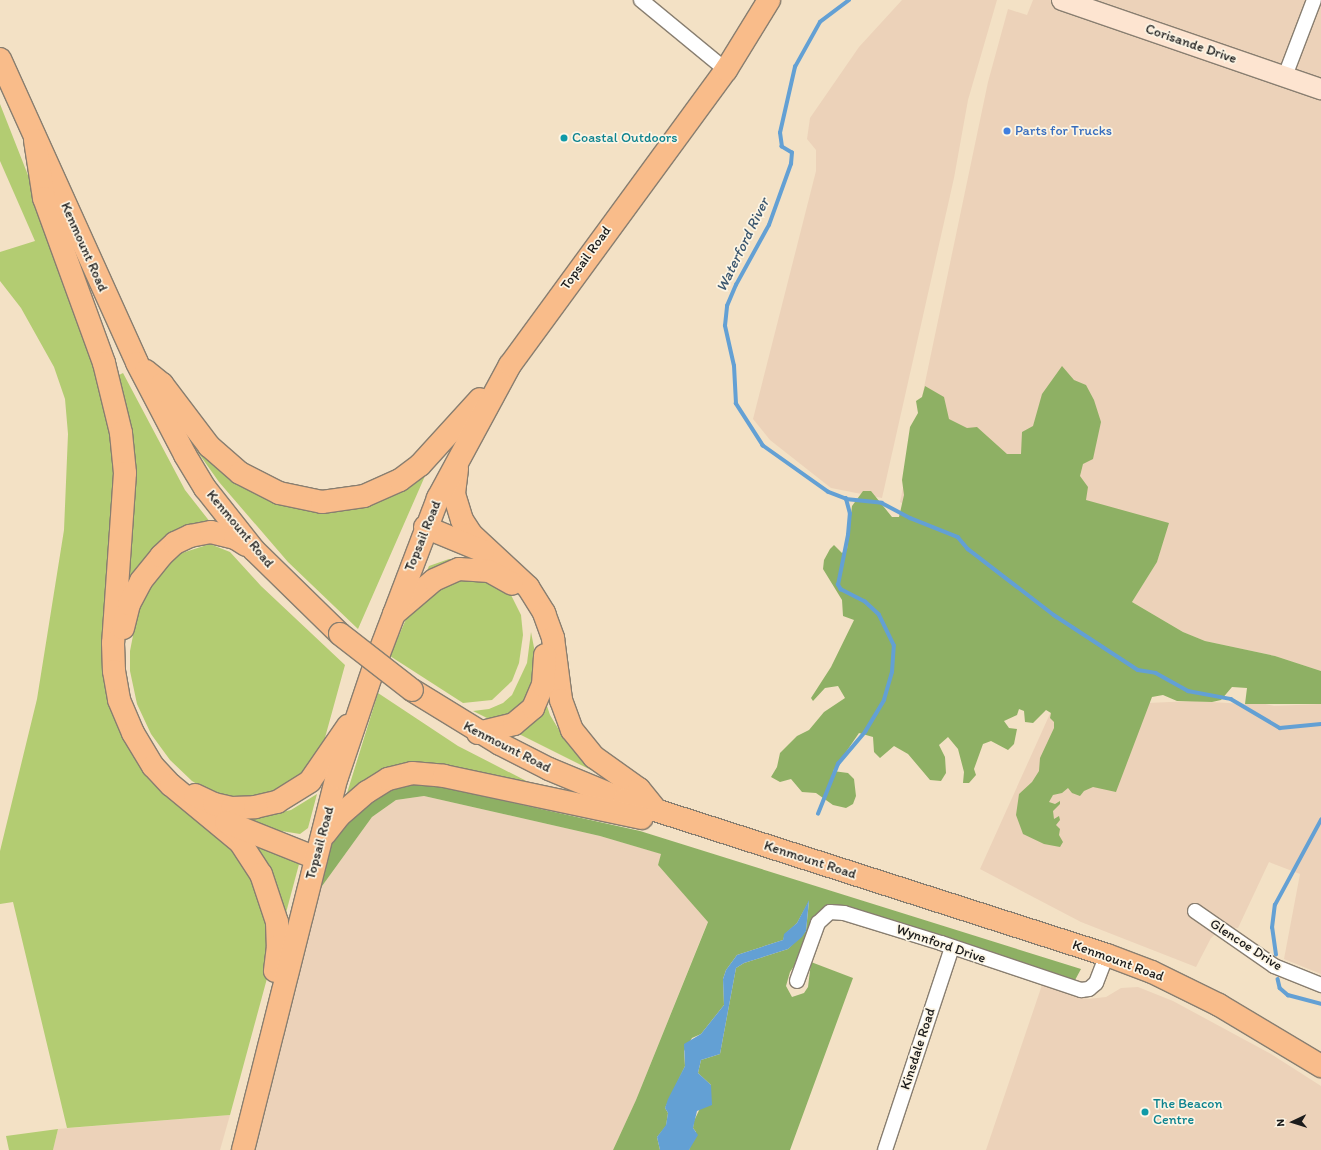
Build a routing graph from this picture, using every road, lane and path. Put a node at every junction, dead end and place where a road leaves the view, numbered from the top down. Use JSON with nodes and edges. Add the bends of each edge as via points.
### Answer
{"nodes":[{"id":1,"x":641,"y":0,"type":"edge"},
{"id":2,"x":769,"y":0,"type":"edge"},
{"id":3,"x":1062,"y":0,"type":"edge"},
{"id":4,"x":1314,"y":0,"type":"edge"},
{"id":5,"x":0,"y":59,"type":"edge"},
{"id":6,"x":726,"y":70,"type":"junction"},
{"id":7,"x":1285,"y":76,"type":"junction"},
{"id":8,"x":1321,"y":89,"type":"edge"},
{"id":9,"x":35,"y":140,"type":"junction"},
{"id":10,"x":137,"y":363,"type":"junction"},
{"id":11,"x":500,"y":381,"type":"junction"},
{"id":12,"x":461,"y":452,"type":"junction"},
{"id":13,"x":425,"y":528,"type":"junction"},
{"id":14,"x":254,"y":550,"type":"junction"},
{"id":15,"x":496,"y":558,"type":"junction"},
{"id":16,"x":393,"y":615,"type":"junction"},
{"id":17,"x":358,"y":714,"type":"junction"},
{"id":18,"x":478,"y":733,"type":"junction"},
{"id":19,"x":658,"y":811,"type":"junction"},
{"id":20,"x":206,"y":813,"type":"junction"},
{"id":21,"x":702,"y":825,"type":"junction"},
{"id":22,"x":318,"y":849,"type":"junction"},
{"id":23,"x":1196,"y":911,"type":"dead end"},
{"id":24,"x":952,"y":948,"type":"junction"},
{"id":25,"x":1107,"y":955,"type":"junction"},
{"id":26,"x":797,"y":981,"type":"dead end"},
{"id":27,"x":1321,"y":985,"type":"edge"},
{"id":28,"x":268,"y":1050,"type":"junction"},
{"id":29,"x":1321,"y":1066,"type":"edge"},
{"id":30,"x":243,"y":1150,"type":"edge"},
{"id":31,"x":885,"y":1150,"type":"edge"}],
"edges":[{"from":1,"to":6,"type":"street"},
{"from":2,"to":6,"type":"main road","name":"Topsail Road"},
{"from":3,"to":7,"type":"street","name":"Corisande Drive"},
{"from":4,"to":7,"type":"street"},
{"from":5,"to":9,"type":"main road","name":"Kenmount Road"},
{"from":6,"to":11,"type":"main road","name":"Topsail Road","via":[[556,299]]},
{"from":7,"to":8,"type":"street","name":"Corisande Drive"},
{"from":9,"to":10,"type":"main road","name":"Kenmount Road"},
{"from":9,"to":20,"type":"main road","via":[[44,198],[104,363],[121,433],[124,491],[113,643],[118,693],[133,733],[153,766],[171,785]]},
{"from":10,"to":11,"type":"main road","via":[[162,384],[209,446],[240,473],[279,493],[322,502],[364,496],[407,475],[420,465],[474,405]]},
{"from":10,"to":14,"type":"main road","name":"Kenmount Road","via":[[196,475]]},
{"from":11,"to":12,"type":"main road","name":"Topsail Road"},
{"from":12,"to":13,"type":"main road","name":"Topsail Road"},
{"from":12,"to":15,"type":"main road","via":[[454,486],[458,512],[471,534]]},
{"from":13,"to":15,"type":"main road","via":[[479,548]]},
{"from":13,"to":16,"type":"main road","name":"Topsail Road"},
{"from":14,"to":17,"type":"main road","via":[[223,534],[197,534],[183,539],[167,550],[141,581],[124,620],[121,659],[129,704],[146,742],[174,778],[195,795],[219,806],[247,808],[277,802],[310,781],[332,746]]},
{"from":14,"to":18,"type":"main road","name":"Kenmount Road","bridge":true,"via":[[340,634],[412,690]]},
{"from":15,"to":19,"type":"main road","via":[[528,586],[544,613],[553,638],[562,705],[575,735],[594,756],[638,790]]},
{"from":16,"to":17,"type":"main road","name":"Topsail Road"},
{"from":16,"to":18,"type":"main road","via":[[434,580],[459,569],[480,568],[498,574],[526,599],[538,621],[544,645],[545,669],[540,693],[533,708],[522,719],[507,727]]},
{"from":17,"to":22,"type":"main road","name":"Topsail Road"},
{"from":18,"to":19,"type":"main road","name":"Kenmount Road","via":[[555,772]]},
{"from":19,"to":21,"type":"main road","name":"Kenmount Road"},
{"from":20,"to":22,"type":"main road"},
{"from":20,"to":28,"type":"main road","via":[[240,842],[249,854],[261,874],[274,909],[278,946]]},
{"from":21,"to":22,"type":"main road","via":[[626,815],[444,776],[412,773],[388,779],[367,792],[339,816]]},
{"from":21,"to":25,"type":"main road","name":"Kenmount Road"},
{"from":22,"to":28,"type":"main road","name":"Topsail Road"},
{"from":23,"to":27,"type":"street","name":"Glencoe Drive","via":[[1274,966]]},
{"from":24,"to":25,"type":"street","name":"Wynnford Drive","via":[[1081,990],[1089,989],[1096,983]]},
{"from":24,"to":26,"type":"street","name":"Wynnford Drive","via":[[844,913],[830,912],[818,923]]},
{"from":24,"to":31,"type":"street","name":"Kinsdale Road"},
{"from":25,"to":29,"type":"main road","name":"Kenmount Road","via":[[1152,972],[1219,1005]]},
{"from":28,"to":30,"type":"main road","name":"Topsail Road"}]}
